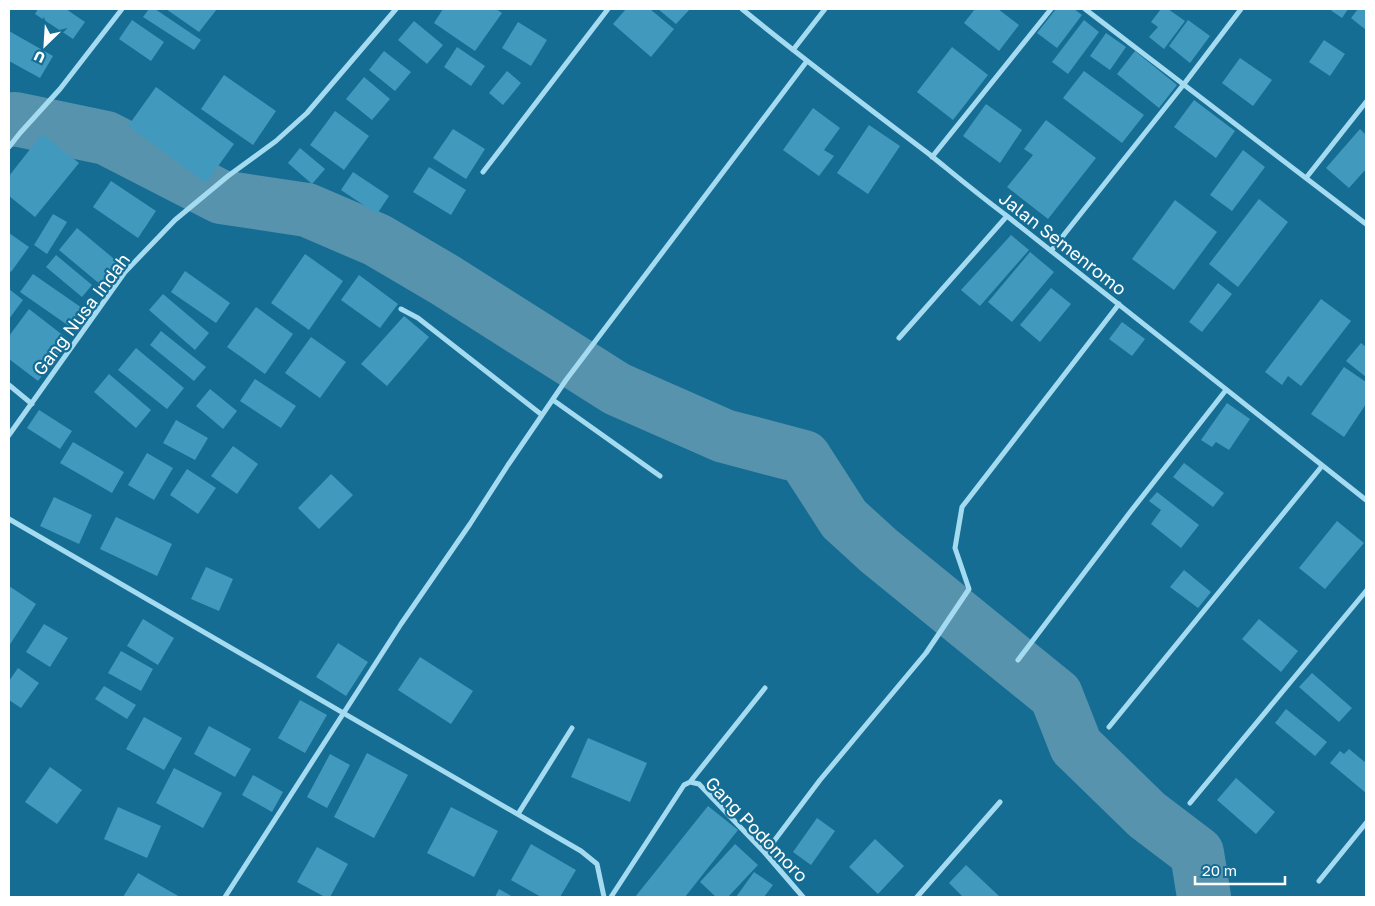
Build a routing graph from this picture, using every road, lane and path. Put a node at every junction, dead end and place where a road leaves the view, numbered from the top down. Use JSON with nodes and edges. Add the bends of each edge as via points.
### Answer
{"nodes":[{"id":1,"x":122,"y":9,"type":"edge"},
{"id":2,"x":396,"y":9,"type":"edge"},
{"id":3,"x":608,"y":9,"type":"edge"},
{"id":4,"x":742,"y":9,"type":"edge"},
{"id":5,"x":825,"y":9,"type":"edge"},
{"id":6,"x":1051,"y":9,"type":"edge"},
{"id":7,"x":1085,"y":9,"type":"edge"},
{"id":8,"x":1241,"y":9,"type":"edge"},
{"id":9,"x":793,"y":50,"type":"junction"},
{"id":10,"x":807,"y":61,"type":"junction"},
{"id":11,"x":1184,"y":84,"type":"junction"},
{"id":12,"x":1366,"y":102,"type":"edge"},
{"id":13,"x":9,"y":147,"type":"edge"},
{"id":14,"x":932,"y":156,"type":"junction"},
{"id":15,"x":483,"y":172,"type":"dead end"},
{"id":16,"x":1306,"y":178,"type":"junction"},
{"id":17,"x":1007,"y":216,"type":"junction"},
{"id":18,"x":1366,"y":224,"type":"edge"},
{"id":19,"x":1051,"y":251,"type":"junction"},
{"id":20,"x":1119,"y":304,"type":"junction"},
{"id":21,"x":400,"y":309,"type":"dead end"},
{"id":22,"x":899,"y":338,"type":"dead end"},
{"id":23,"x":9,"y":385,"type":"edge"},
{"id":24,"x":1226,"y":390,"type":"junction"},
{"id":25,"x":553,"y":400,"type":"junction"},
{"id":26,"x":32,"y":404,"type":"junction"},
{"id":27,"x":542,"y":415,"type":"junction"},
{"id":28,"x":9,"y":436,"type":"edge"},
{"id":29,"x":1322,"y":466,"type":"junction"},
{"id":30,"x":660,"y":476,"type":"dead end"},
{"id":31,"x":1366,"y":500,"type":"edge"},
{"id":32,"x":9,"y":519,"type":"edge"},
{"id":33,"x":1366,"y":591,"type":"edge"},
{"id":34,"x":1018,"y":660,"type":"dead end"},
{"id":35,"x":765,"y":688,"type":"dead end"},
{"id":36,"x":343,"y":713,"type":"junction"},
{"id":37,"x":1109,"y":727,"type":"dead end"},
{"id":38,"x":572,"y":728,"type":"dead end"},
{"id":39,"x":690,"y":782,"type":"junction"},
{"id":40,"x":1000,"y":802,"type":"dead end"},
{"id":41,"x":1190,"y":803,"type":"dead end"},
{"id":42,"x":518,"y":814,"type":"junction"},
{"id":43,"x":1366,"y":823,"type":"edge"},
{"id":44,"x":765,"y":852,"type":"junction"},
{"id":45,"x":1319,"y":882,"type":"dead end"},
{"id":46,"x":224,"y":897,"type":"edge"},
{"id":47,"x":604,"y":897,"type":"edge"},
{"id":48,"x":611,"y":897,"type":"edge"},
{"id":49,"x":803,"y":897,"type":"edge"},
{"id":50,"x":917,"y":897,"type":"edge"}],
"edges":[{"from":1,"to":13,"type":"street","via":[[60,90]]},
{"from":2,"to":26,"type":"street","name":"Gang Nusa Indah","via":[[307,113],[175,220],[125,272]]},
{"from":3,"to":15,"type":"street"},
{"from":4,"to":9,"type":"street","name":"Jalan Semenromo"},
{"from":5,"to":9,"type":"street"},
{"from":6,"to":14,"type":"street"},
{"from":7,"to":11,"type":"street"},
{"from":8,"to":11,"type":"street"},
{"from":9,"to":10,"type":"street","name":"Jalan Semenromo"},
{"from":10,"to":14,"type":"street","name":"Jalan Semenromo"},
{"from":10,"to":25,"type":"street"},
{"from":11,"to":16,"type":"street"},
{"from":11,"to":19,"type":"street"},
{"from":12,"to":16,"type":"street"},
{"from":14,"to":17,"type":"street","name":"Jalan Semenromo"},
{"from":16,"to":18,"type":"street"},
{"from":17,"to":19,"type":"street","name":"Jalan Semenromo"},
{"from":17,"to":22,"type":"street"},
{"from":19,"to":20,"type":"street","name":"Jalan Semenromo"},
{"from":20,"to":24,"type":"street","name":"Jalan Semenromo"},
{"from":20,"to":44,"type":"street","via":[[962,507],[956,548],[969,590],[926,653],[820,780]]},
{"from":21,"to":27,"type":"street","via":[[418,318]]},
{"from":23,"to":26,"type":"street"},
{"from":24,"to":29,"type":"street","name":"Jalan Semenromo"},
{"from":24,"to":34,"type":"street"},
{"from":25,"to":27,"type":"street"},
{"from":25,"to":30,"type":"street"},
{"from":26,"to":28,"type":"street","name":"Gang Nusa Indah"},
{"from":27,"to":36,"type":"street"},
{"from":29,"to":31,"type":"street","name":"Jalan Semenromo"},
{"from":29,"to":37,"type":"street"},
{"from":32,"to":36,"type":"street"},
{"from":33,"to":41,"type":"street"},
{"from":35,"to":39,"type":"street"},
{"from":36,"to":42,"type":"street"},
{"from":36,"to":46,"type":"street"},
{"from":38,"to":42,"type":"street"},
{"from":39,"to":44,"type":"street","name":"Gang Podomoro","via":[[699,784]]},
{"from":39,"to":48,"type":"street","via":[[679,791]]},
{"from":40,"to":50,"type":"street"},
{"from":42,"to":47,"type":"street","via":[[598,864]]},
{"from":43,"to":45,"type":"street"},
{"from":44,"to":49,"type":"street","name":"Gang Podomoro"}]}
